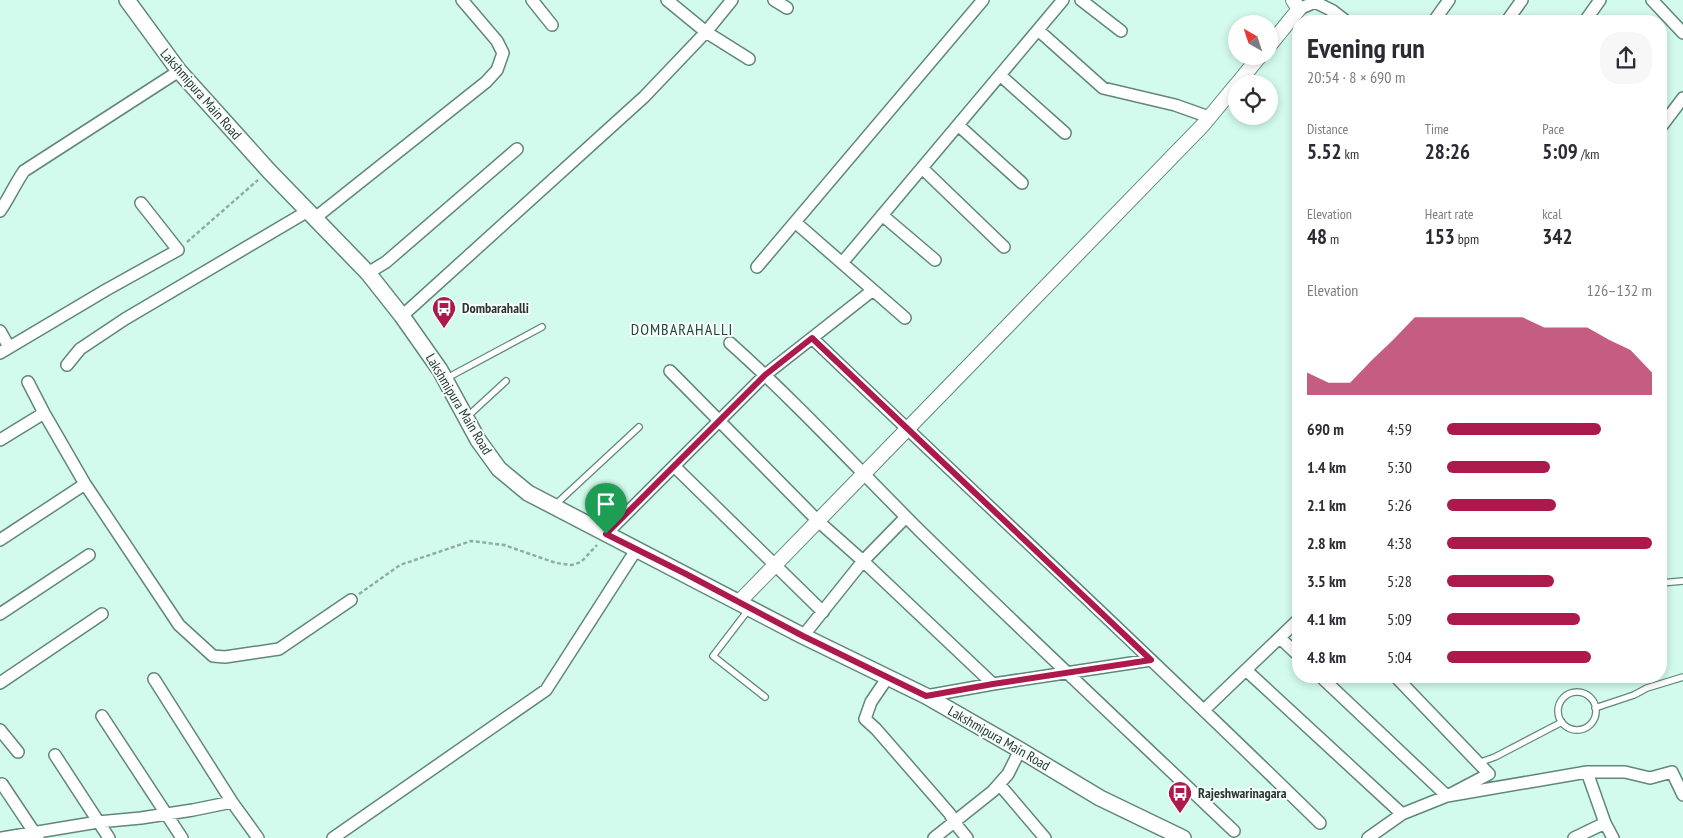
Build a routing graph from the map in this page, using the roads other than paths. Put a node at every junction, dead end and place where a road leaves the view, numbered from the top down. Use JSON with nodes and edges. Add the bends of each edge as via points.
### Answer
{"nodes":[{"id":1,"x":127,"y":0,"type":"edge"},
{"id":2,"x":462,"y":0,"type":"edge"},
{"id":3,"x":532,"y":0,"type":"edge"},
{"id":4,"x":667,"y":0,"type":"edge"},
{"id":5,"x":732,"y":0,"type":"edge"},
{"id":6,"x":774,"y":0,"type":"edge"},
{"id":7,"x":983,"y":0,"type":"edge"},
{"id":8,"x":1063,"y":0,"type":"edge"},
{"id":9,"x":1081,"y":0,"type":"edge"},
{"id":10,"x":1449,"y":0,"type":"edge"},
{"id":11,"x":1522,"y":0,"type":"edge"},
{"id":12,"x":1600,"y":0,"type":"edge"},
{"id":13,"x":1652,"y":0,"type":"edge"},
{"id":14,"x":1296,"y":5,"type":"edge"},
{"id":15,"x":787,"y":8,"type":"dead end"},
{"id":16,"x":1338,"y":15,"type":"edge"},
{"id":17,"x":1438,"y":15,"type":"edge"},
{"id":18,"x":1511,"y":15,"type":"edge"},
{"id":19,"x":1589,"y":15,"type":"edge"},
{"id":20,"x":1662,"y":15,"type":"edge"},
{"id":21,"x":1667,"y":20,"type":"edge"},
{"id":22,"x":552,"y":25,"type":"dead end"},
{"id":23,"x":1038,"y":30,"type":"junction"},
{"id":24,"x":1121,"y":31,"type":"dead end"},
{"id":25,"x":706,"y":32,"type":"junction"},
{"id":26,"x":1278,"y":32,"type":"edge"},
{"id":27,"x":1683,"y":33,"type":"edge"},
{"id":28,"x":749,"y":59,"type":"dead end"},
{"id":29,"x":1253,"y":65,"type":"edge"},
{"id":30,"x":179,"y":71,"type":"junction"},
{"id":31,"x":1244,"y":75,"type":"edge"},
{"id":32,"x":1000,"y":76,"type":"junction"},
{"id":33,"x":1228,"y":95,"type":"edge"},
{"id":34,"x":1683,"y":98,"type":"edge"},
{"id":35,"x":1210,"y":117,"type":"junction"},
{"id":36,"x":1667,"y":119,"type":"edge"},
{"id":37,"x":958,"y":125,"type":"junction"},
{"id":38,"x":1065,"y":133,"type":"dead end"},
{"id":39,"x":517,"y":149,"type":"dead end"},
{"id":40,"x":922,"y":168,"type":"junction"},
{"id":41,"x":1022,"y":183,"type":"dead end"},
{"id":42,"x":141,"y":203,"type":"dead end"},
{"id":43,"x":0,"y":212,"type":"edge"},
{"id":44,"x":312,"y":214,"type":"junction"},
{"id":45,"x":882,"y":215,"type":"junction"},
{"id":46,"x":795,"y":222,"type":"junction"},
{"id":47,"x":1004,"y":247,"type":"dead end"},
{"id":48,"x":935,"y":260,"type":"dead end"},
{"id":49,"x":842,"y":263,"type":"junction"},
{"id":50,"x":757,"y":267,"type":"dead end"},
{"id":51,"x":368,"y":274,"type":"junction"},
{"id":52,"x":873,"y":290,"type":"junction"},
{"id":53,"x":402,"y":316,"type":"junction"},
{"id":54,"x":905,"y":318,"type":"dead end"},
{"id":55,"x":542,"y":327,"type":"dead end"},
{"id":56,"x":0,"y":331,"type":"edge"},
{"id":57,"x":812,"y":338,"type":"junction"},
{"id":58,"x":730,"y":343,"type":"dead end"},
{"id":59,"x":5,"y":350,"type":"edge"},
{"id":60,"x":67,"y":366,"type":"dead end"},
{"id":61,"x":670,"y":371,"type":"dead end"},
{"id":62,"x":765,"y":375,"type":"junction"},
{"id":63,"x":445,"y":379,"type":"junction"},
{"id":64,"x":506,"y":381,"type":"dead end"},
{"id":65,"x":28,"y":382,"type":"dead end"},
{"id":66,"x":44,"y":413,"type":"junction"},
{"id":67,"x":466,"y":418,"type":"junction"},
{"id":68,"x":720,"y":420,"type":"junction"},
{"id":69,"x":639,"y":427,"type":"dead end"},
{"id":70,"x":906,"y":428,"type":"junction"},
{"id":71,"x":0,"y":440,"type":"edge"},
{"id":72,"x":674,"y":466,"type":"junction"},
{"id":73,"x":863,"y":474,"type":"junction"},
{"id":74,"x":85,"y":484,"type":"junction"},
{"id":75,"x":553,"y":506,"type":"junction"},
{"id":76,"x":906,"y":517,"type":"junction"},
{"id":77,"x":818,"y":521,"type":"junction"},
{"id":78,"x":606,"y":534,"type":"junction"},
{"id":79,"x":0,"y":540,"type":"edge"},
{"id":80,"x":636,"y":550,"type":"junction"},
{"id":81,"x":90,"y":555,"type":"dead end"},
{"id":82,"x":863,"y":561,"type":"junction"},
{"id":83,"x":776,"y":565,"type":"junction"},
{"id":84,"x":1683,"y":581,"type":"edge"},
{"id":85,"x":1667,"y":583,"type":"edge"},
{"id":86,"x":351,"y":600,"type":"road end"},
{"id":87,"x":745,"y":605,"type":"junction"},
{"id":88,"x":823,"y":612,"type":"junction"},
{"id":89,"x":0,"y":614,"type":"edge"},
{"id":90,"x":102,"y":614,"type":"dead end"},
{"id":91,"x":1292,"y":626,"type":"edge"},
{"id":92,"x":803,"y":636,"type":"junction"},
{"id":93,"x":1280,"y":638,"type":"junction"},
{"id":94,"x":1292,"y":649,"type":"edge"},
{"id":95,"x":1151,"y":660,"type":"junction"},
{"id":96,"x":1246,"y":671,"type":"junction"},
{"id":97,"x":1066,"y":672,"type":"junction"},
{"id":98,"x":888,"y":677,"type":"junction"},
{"id":99,"x":1683,"y":677,"type":"edge"},
{"id":100,"x":154,"y":679,"type":"dead end"},
{"id":101,"x":0,"y":682,"type":"edge"},
{"id":102,"x":1667,"y":682,"type":"edge"},
{"id":103,"x":1327,"y":683,"type":"edge"},
{"id":104,"x":1402,"y":683,"type":"edge"},
{"id":105,"x":1663,"y":683,"type":"edge"},
{"id":106,"x":993,"y":684,"type":"junction"},
{"id":107,"x":926,"y":696,"type":"junction"},
{"id":108,"x":765,"y":697,"type":"dead end"},
{"id":109,"x":1595,"y":708,"type":"junction"},
{"id":110,"x":1204,"y":710,"type":"junction"},
{"id":111,"x":102,"y":716,"type":"dead end"},
{"id":112,"x":1562,"y":722,"type":"junction"},
{"id":113,"x":0,"y":730,"type":"edge"},
{"id":114,"x":1020,"y":750,"type":"junction"},
{"id":115,"x":18,"y":752,"type":"dead end"},
{"id":116,"x":55,"y":756,"type":"dead end"},
{"id":117,"x":1478,"y":763,"type":"junction"},
{"id":118,"x":1586,"y":772,"type":"junction"},
{"id":119,"x":2,"y":784,"type":"dead end"},
{"id":120,"x":999,"y":784,"type":"junction"},
{"id":121,"x":1683,"y":795,"type":"edge"},
{"id":122,"x":1447,"y":796,"type":"junction"},
{"id":123,"x":232,"y":802,"type":"junction"},
{"id":124,"x":166,"y":814,"type":"junction"},
{"id":125,"x":1402,"y":814,"type":"junction"},
{"id":126,"x":98,"y":822,"type":"junction"},
{"id":127,"x":954,"y":822,"type":"junction"},
{"id":128,"x":1606,"y":822,"type":"junction"},
{"id":129,"x":1320,"y":824,"type":"dead end"},
{"id":130,"x":1234,"y":831,"type":"dead end"},
{"id":131,"x":37,"y":836,"type":"edge"},
{"id":132,"x":2,"y":838,"type":"edge"},
{"id":133,"x":109,"y":838,"type":"edge"},
{"id":134,"x":182,"y":838,"type":"edge"},
{"id":135,"x":258,"y":838,"type":"edge"},
{"id":136,"x":333,"y":838,"type":"edge"},
{"id":137,"x":934,"y":838,"type":"edge"},
{"id":138,"x":967,"y":838,"type":"edge"},
{"id":139,"x":1045,"y":838,"type":"edge"},
{"id":140,"x":1183,"y":838,"type":"edge"},
{"id":141,"x":1368,"y":838,"type":"edge"},
{"id":142,"x":1574,"y":838,"type":"edge"},
{"id":143,"x":1613,"y":838,"type":"edge"}],
"edges":[{"from":1,"to":30,"type":"main road","name":"Lakshmipura Main Road"},
{"from":2,"to":44,"type":"street","via":[[497,41],[503,53],[497,70],[486,82]]},
{"from":3,"to":22,"type":"street"},
{"from":4,"to":25,"type":"street"},
{"from":5,"to":25,"type":"street"},
{"from":6,"to":15,"type":"street"},
{"from":7,"to":46,"type":"street"},
{"from":8,"to":23,"type":"street"},
{"from":9,"to":24,"type":"street"},
{"from":10,"to":17,"type":"street"},
{"from":11,"to":18,"type":"street"},
{"from":12,"to":19,"type":"street"},
{"from":13,"to":20,"type":"street"},
{"from":14,"to":16,"type":"street","via":[[1315,2]]},
{"from":14,"to":26,"type":"street"},
{"from":21,"to":27,"type":"street"},
{"from":23,"to":32,"type":"street"},
{"from":23,"to":35,"type":"street","via":[[1102,88],[1175,105]]},
{"from":25,"to":28,"type":"street"},
{"from":25,"to":53,"type":"street","via":[[644,97]]},
{"from":29,"to":31,"type":"street"},
{"from":30,"to":43,"type":"street","via":[[24,172]]},
{"from":30,"to":44,"type":"main road","name":"Lakshmipura Main Road"},
{"from":32,"to":37,"type":"street"},
{"from":32,"to":38,"type":"street"},
{"from":33,"to":35,"type":"street"},
{"from":34,"to":36,"type":"street"},
{"from":35,"to":70,"type":"street"},
{"from":37,"to":40,"type":"street"},
{"from":37,"to":41,"type":"street"},
{"from":39,"to":51,"type":"street"},
{"from":40,"to":45,"type":"street"},
{"from":40,"to":47,"type":"street"},
{"from":42,"to":59,"type":"street","via":[[178,250]]},
{"from":44,"to":51,"type":"main road","name":"Lakshmipura Main Road"},
{"from":44,"to":60,"type":"street","via":[[125,319],[80,349]]},
{"from":45,"to":48,"type":"street"},
{"from":45,"to":49,"type":"street"},
{"from":46,"to":49,"type":"street"},
{"from":46,"to":50,"type":"street"},
{"from":49,"to":52,"type":"street"},
{"from":51,"to":53,"type":"main road","name":"Lakshmipura Main Road"},
{"from":52,"to":54,"type":"street"},
{"from":52,"to":57,"type":"street"},
{"from":53,"to":63,"type":"main road","name":"Lakshmipura Main Road"},
{"from":55,"to":63,"type":"lane"},
{"from":56,"to":59,"type":"street"},
{"from":57,"to":62,"type":"street"},
{"from":57,"to":70,"type":"street"},
{"from":58,"to":62,"type":"street"},
{"from":61,"to":68,"type":"street"},
{"from":62,"to":68,"type":"street"},
{"from":62,"to":73,"type":"street"},
{"from":63,"to":67,"type":"main road","name":"Lakshmipura Main Road"},
{"from":64,"to":67,"type":"lane"},
{"from":65,"to":66,"type":"street"},
{"from":66,"to":71,"type":"street"},
{"from":66,"to":74,"type":"street"},
{"from":67,"to":75,"type":"main road","name":"Lakshmipura Main Road","via":[[499,469],[528,493]]},
{"from":68,"to":72,"type":"street"},
{"from":68,"to":77,"type":"street"},
{"from":69,"to":75,"type":"lane"},
{"from":70,"to":73,"type":"street"},
{"from":70,"to":95,"type":"street"},
{"from":72,"to":78,"type":"street"},
{"from":72,"to":83,"type":"street"},
{"from":73,"to":76,"type":"street"},
{"from":73,"to":77,"type":"street"},
{"from":74,"to":79,"type":"street"},
{"from":74,"to":86,"type":"street","via":[[179,625],[213,656],[280,649]]},
{"from":75,"to":78,"type":"main road","name":"Lakshmipura Main Road"},
{"from":76,"to":82,"type":"street"},
{"from":76,"to":97,"type":"street"},
{"from":77,"to":82,"type":"street"},
{"from":77,"to":83,"type":"street"},
{"from":78,"to":80,"type":"main road","name":"Lakshmipura Main Road"},
{"from":80,"to":87,"type":"main road","name":"Lakshmipura Main Road"},
{"from":80,"to":136,"type":"street","via":[[546,690]]},
{"from":81,"to":89,"type":"street"},
{"from":82,"to":88,"type":"street"},
{"from":82,"to":106,"type":"street"},
{"from":83,"to":87,"type":"street"},
{"from":83,"to":88,"type":"street"},
{"from":84,"to":85,"type":"lane"},
{"from":87,"to":92,"type":"main road","name":"Lakshmipura Main Road"},
{"from":87,"to":108,"type":"lane","via":[[713,656]]},
{"from":88,"to":92,"type":"street"},
{"from":90,"to":101,"type":"street"},
{"from":91,"to":93,"type":"street"},
{"from":92,"to":98,"type":"main road","name":"Lakshmipura Main Road"},
{"from":93,"to":94,"type":"street"},
{"from":93,"to":96,"type":"street"},
{"from":95,"to":97,"type":"street"},
{"from":95,"to":110,"type":"street"},
{"from":96,"to":110,"type":"street"},
{"from":96,"to":125,"type":"street"},
{"from":97,"to":106,"type":"street"},
{"from":97,"to":130,"type":"street"},
{"from":98,"to":107,"type":"main road","name":"Lakshmipura Main Road"},
{"from":98,"to":127,"type":"street","via":[[871,702],[865,719]]},
{"from":99,"to":102,"type":"lane"},
{"from":100,"to":123,"type":"street"},
{"from":103,"to":122,"type":"street"},
{"from":104,"to":117,"type":"street"},
{"from":105,"to":109,"type":"lane"},
{"from":106,"to":107,"type":"street"},
{"from":107,"to":114,"type":"main road","name":"Lakshmipura Main Road"},
{"from":109,"to":112,"type":"lane","via":[[1593,720],[1584,728],[1572,729]]},
{"from":109,"to":112,"type":"lane","via":[[1590,697],[1584,694],[1566,695],[1559,705]]},
{"from":110,"to":129,"type":"street"},
{"from":111,"to":124,"type":"street"},
{"from":112,"to":117,"type":"lane"},
{"from":113,"to":115,"type":"street"},
{"from":114,"to":120,"type":"street"},
{"from":114,"to":140,"type":"main road","name":"Lakshmipura Main Road","via":[[1100,798]]},
{"from":116,"to":126,"type":"street"},
{"from":117,"to":122,"type":"street","via":[[1489,774]]},
{"from":118,"to":121,"type":"street","via":[[1625,772],[1650,778],[1672,772]]},
{"from":118,"to":122,"type":"street"},
{"from":118,"to":128,"type":"street"},
{"from":119,"to":131,"type":"street"},
{"from":120,"to":127,"type":"street"},
{"from":120,"to":139,"type":"street"},
{"from":122,"to":125,"type":"street"},
{"from":123,"to":124,"type":"street"},
{"from":123,"to":135,"type":"street"},
{"from":124,"to":126,"type":"street"},
{"from":124,"to":134,"type":"street"},
{"from":125,"to":141,"type":"street"},
{"from":126,"to":131,"type":"street"},
{"from":126,"to":133,"type":"street"},
{"from":127,"to":137,"type":"street"},
{"from":127,"to":138,"type":"street"},
{"from":128,"to":142,"type":"street"},
{"from":128,"to":143,"type":"street"},
{"from":131,"to":132,"type":"street"}]}
